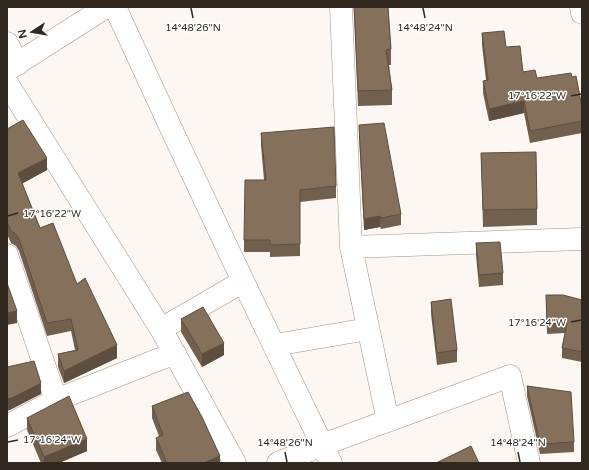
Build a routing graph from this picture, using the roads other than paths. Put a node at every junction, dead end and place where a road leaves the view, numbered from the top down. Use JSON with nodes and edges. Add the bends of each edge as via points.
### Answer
{"nodes":[{"id":1,"x":106,"y":7,"type":"edge"},
{"id":2,"x":115,"y":7,"type":"edge"},
{"id":3,"x":341,"y":7,"type":"edge"},
{"id":4,"x":581,"y":7,"type":"edge"},
{"id":5,"x":582,"y":13,"type":"edge"},
{"id":6,"x":7,"y":43,"type":"edge"},
{"id":7,"x":13,"y":67,"type":"edge"},
{"id":8,"x":7,"y":83,"type":"edge"},
{"id":9,"x":582,"y":239,"type":"edge"},
{"id":10,"x":351,"y":247,"type":"junction"},
{"id":11,"x":7,"y":255,"type":"edge"},
{"id":12,"x":242,"y":282,"type":"junction"},
{"id":13,"x":161,"y":329,"type":"junction"},
{"id":14,"x":368,"y":329,"type":"junction"},
{"id":15,"x":275,"y":346,"type":"junction"},
{"id":16,"x":175,"y":353,"type":"junction"},
{"id":17,"x":56,"y":400,"type":"junction"},
{"id":18,"x":388,"y":421,"type":"junction"},
{"id":19,"x":7,"y":426,"type":"edge"},
{"id":20,"x":327,"y":454,"type":"edge"},
{"id":21,"x":235,"y":463,"type":"edge"},
{"id":22,"x":278,"y":463,"type":"edge"},
{"id":23,"x":529,"y":463,"type":"edge"}],
"edges":[{"from":1,"to":7,"type":"street"},
{"from":2,"to":12,"type":"street"},
{"from":3,"to":10,"type":"street"},
{"from":4,"to":5,"type":"street"},
{"from":6,"to":7,"type":"street"},
{"from":8,"to":13,"type":"street"},
{"from":9,"to":10,"type":"street"},
{"from":10,"to":14,"type":"street"},
{"from":11,"to":17,"type":"street"},
{"from":12,"to":13,"type":"street"},
{"from":12,"to":15,"type":"street"},
{"from":13,"to":16,"type":"street"},
{"from":14,"to":15,"type":"street"},
{"from":14,"to":18,"type":"street"},
{"from":15,"to":20,"type":"street"},
{"from":16,"to":17,"type":"street"},
{"from":16,"to":21,"type":"street"},
{"from":17,"to":19,"type":"street"},
{"from":18,"to":20,"type":"street"},
{"from":18,"to":23,"type":"street","via":[[510,376]]},
{"from":20,"to":22,"type":"street"}]}
